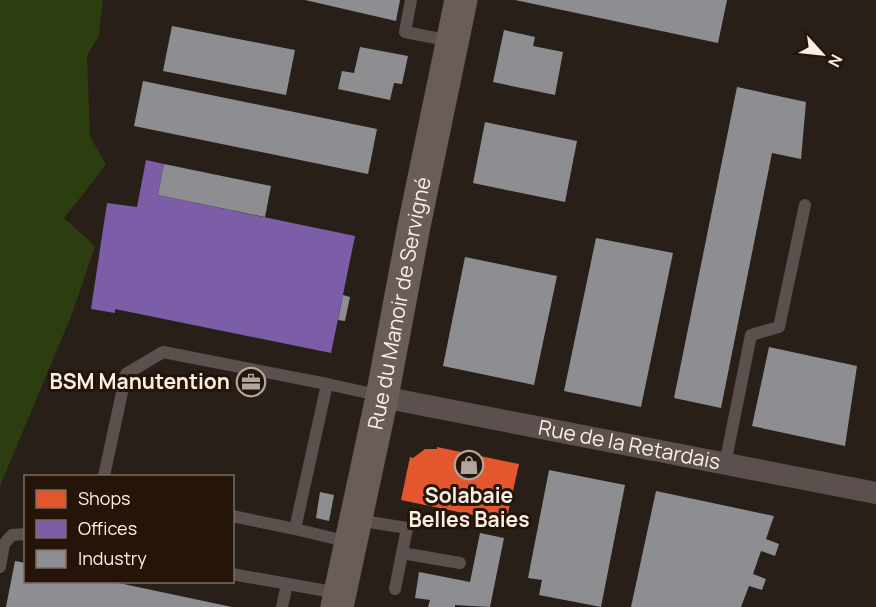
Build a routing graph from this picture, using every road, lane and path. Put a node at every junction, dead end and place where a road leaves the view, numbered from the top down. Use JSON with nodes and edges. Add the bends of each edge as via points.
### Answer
{"nodes":[{"id":1,"x":411,"y":0,"type":"edge"},
{"id":2,"x":461,"y":0,"type":"edge"},
{"id":3,"x":453,"y":41,"type":"junction"},
{"id":4,"x":805,"y":206,"type":"dead end"},
{"id":5,"x":327,"y":384,"type":"junction"},
{"id":6,"x":382,"y":397,"type":"junction"},
{"id":7,"x":725,"y":464,"type":"junction"},
{"id":8,"x":104,"y":475,"type":"edge"},
{"id":9,"x":876,"y":494,"type":"edge"},
{"id":10,"x":234,"y":516,"type":"edge"},
{"id":11,"x":295,"y":530,"type":"junction"},
{"id":12,"x":353,"y":531,"type":"junction"},
{"id":13,"x":24,"y":534,"type":"edge"},
{"id":14,"x":402,"y":553,"type":"junction"},
{"id":15,"x":460,"y":563,"type":"dead end"},
{"id":16,"x":0,"y":567,"type":"edge"},
{"id":17,"x":234,"y":574,"type":"edge"},
{"id":18,"x":287,"y":584,"type":"junction"},
{"id":19,"x":395,"y":589,"type":"dead end"},
{"id":20,"x":338,"y":600,"type":"edge"},
{"id":21,"x":282,"y":607,"type":"edge"}],
"edges":[{"from":1,"to":3,"type":"lane","via":[[405,32]]},
{"from":2,"to":3,"type":"street","name":"Rue du Manoir de Servigné"},
{"from":3,"to":6,"type":"street","name":"Rue du Manoir de Servigné"},
{"from":4,"to":7,"type":"lane","via":[[779,327],[751,335]]},
{"from":5,"to":6,"type":"lane"},
{"from":5,"to":8,"type":"lane","via":[[164,352],[126,374]]},
{"from":5,"to":11,"type":"lane"},
{"from":6,"to":7,"type":"street","name":"Rue de la Retardais"},
{"from":6,"to":12,"type":"street","name":"Rue du Manoir de Servigné"},
{"from":7,"to":9,"type":"street","name":"Rue de la Retardais"},
{"from":10,"to":11,"type":"lane"},
{"from":11,"to":12,"type":"lane"},
{"from":12,"to":14,"type":"lane","via":[[407,528]]},
{"from":12,"to":20,"type":"street","name":"Rue du Manoir de Servigné"},
{"from":13,"to":16,"type":"lane","via":[[12,535],[4,544]]},
{"from":14,"to":15,"type":"lane"},
{"from":14,"to":19,"type":"lane"},
{"from":17,"to":18,"type":"lane"},
{"from":18,"to":20,"type":"lane"},
{"from":18,"to":21,"type":"lane"}]}
